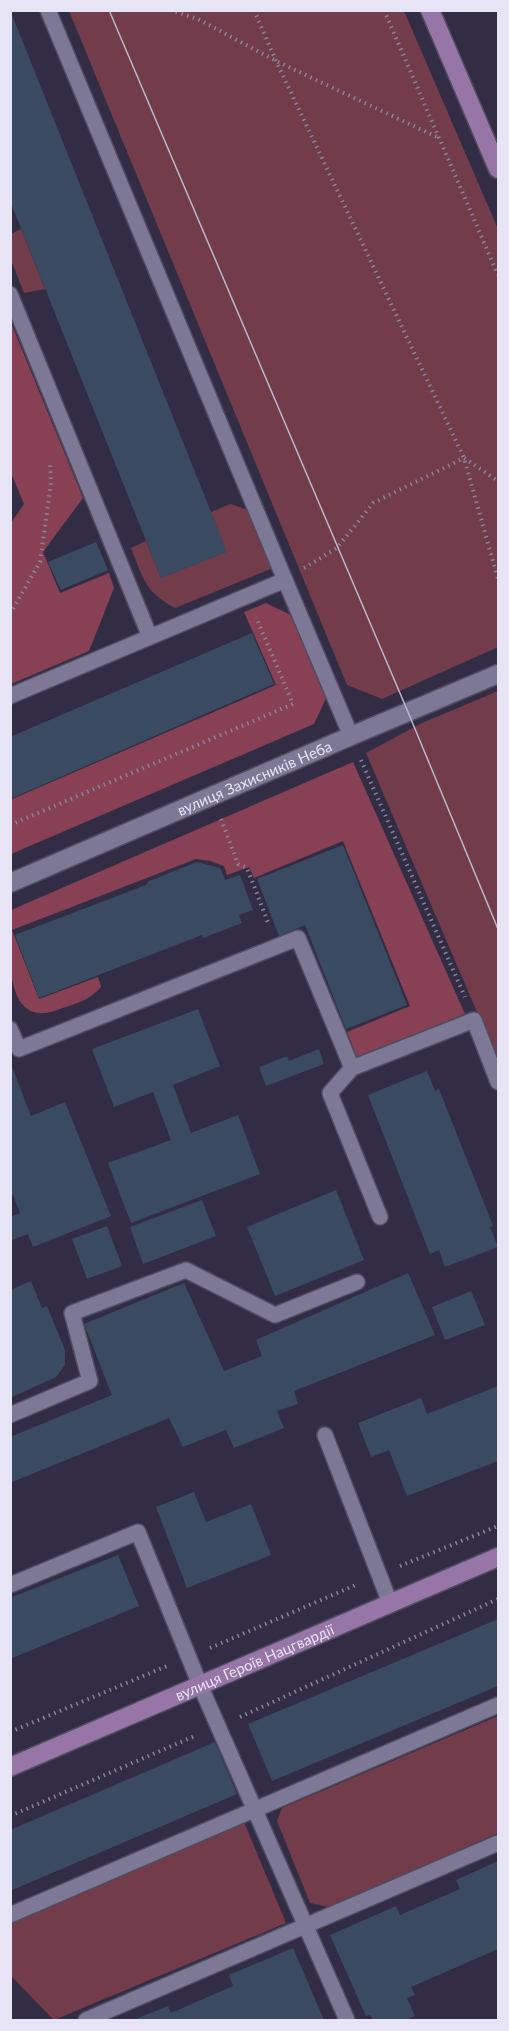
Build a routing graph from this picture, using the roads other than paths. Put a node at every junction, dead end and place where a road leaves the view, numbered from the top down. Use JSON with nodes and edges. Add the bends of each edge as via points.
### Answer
{"nodes":[{"id":1,"x":48,"y":10,"type":"edge"},
{"id":2,"x":430,"y":10,"type":"edge"},
{"id":3,"x":498,"y":169,"type":"edge"},
{"id":4,"x":10,"y":294,"type":"edge"},
{"id":5,"x":285,"y":580,"type":"junction"},
{"id":6,"x":150,"y":637,"type":"junction"},
{"id":7,"x":498,"y":674,"type":"edge"},
{"id":8,"x":10,"y":696,"type":"edge"},
{"id":9,"x":351,"y":736,"type":"junction"},
{"id":10,"x":10,"y":883,"type":"edge"},
{"id":11,"x":10,"y":1029,"type":"edge"},
{"id":12,"x":352,"y":1068,"type":"junction"},
{"id":13,"x":498,"y":1082,"type":"edge"},
{"id":14,"x":380,"y":1217,"type":"dead end"},
{"id":15,"x":357,"y":1282,"type":"dead end"},
{"id":16,"x":10,"y":1415,"type":"edge"},
{"id":17,"x":325,"y":1435,"type":"dead end"},
{"id":18,"x":498,"y":1557,"type":"edge"},
{"id":19,"x":10,"y":1586,"type":"edge"},
{"id":20,"x":390,"y":1603,"type":"junction"},
{"id":21,"x":200,"y":1685,"type":"junction"},
{"id":22,"x":498,"y":1705,"type":"edge"},
{"id":23,"x":10,"y":1767,"type":"edge"},
{"id":24,"x":255,"y":1809,"type":"junction"},
{"id":25,"x":498,"y":1843,"type":"edge"},
{"id":26,"x":10,"y":1915,"type":"edge"},
{"id":27,"x":305,"y":1925,"type":"junction"},
{"id":28,"x":86,"y":2020,"type":"edge"},
{"id":29,"x":347,"y":2020,"type":"edge"}],
"edges":[{"from":1,"to":5,"type":"lane"},
{"from":2,"to":3,"type":"street"},
{"from":4,"to":6,"type":"lane"},
{"from":5,"to":6,"type":"lane"},
{"from":5,"to":9,"type":"lane"},
{"from":6,"to":8,"type":"lane"},
{"from":7,"to":9,"type":"street","name":"вулиця Захисників Неба"},
{"from":9,"to":10,"type":"street","name":"вулиця Захисників Неба"},
{"from":11,"to":12,"type":"lane","via":[[19,1049],[298,938]]},
{"from":12,"to":13,"type":"lane","via":[[474,1020]]},
{"from":12,"to":14,"type":"lane","via":[[330,1092]]},
{"from":15,"to":16,"type":"lane","via":[[275,1314],[186,1270],[72,1313],[90,1381]]},
{"from":17,"to":20,"type":"lane"},
{"from":18,"to":20,"type":"street","name":"вулиця Героїв Нацгвардії"},
{"from":19,"to":21,"type":"lane","via":[[138,1532]]},
{"from":20,"to":21,"type":"street","name":"вулиця Героїв Нацгвардії"},
{"from":21,"to":23,"type":"street","name":"вулиця Героїв Нацгвардії"},
{"from":21,"to":24,"type":"lane"},
{"from":22,"to":24,"type":"lane"},
{"from":24,"to":26,"type":"lane"},
{"from":24,"to":27,"type":"lane"},
{"from":25,"to":27,"type":"lane"},
{"from":27,"to":28,"type":"lane"},
{"from":27,"to":29,"type":"lane"}]}
